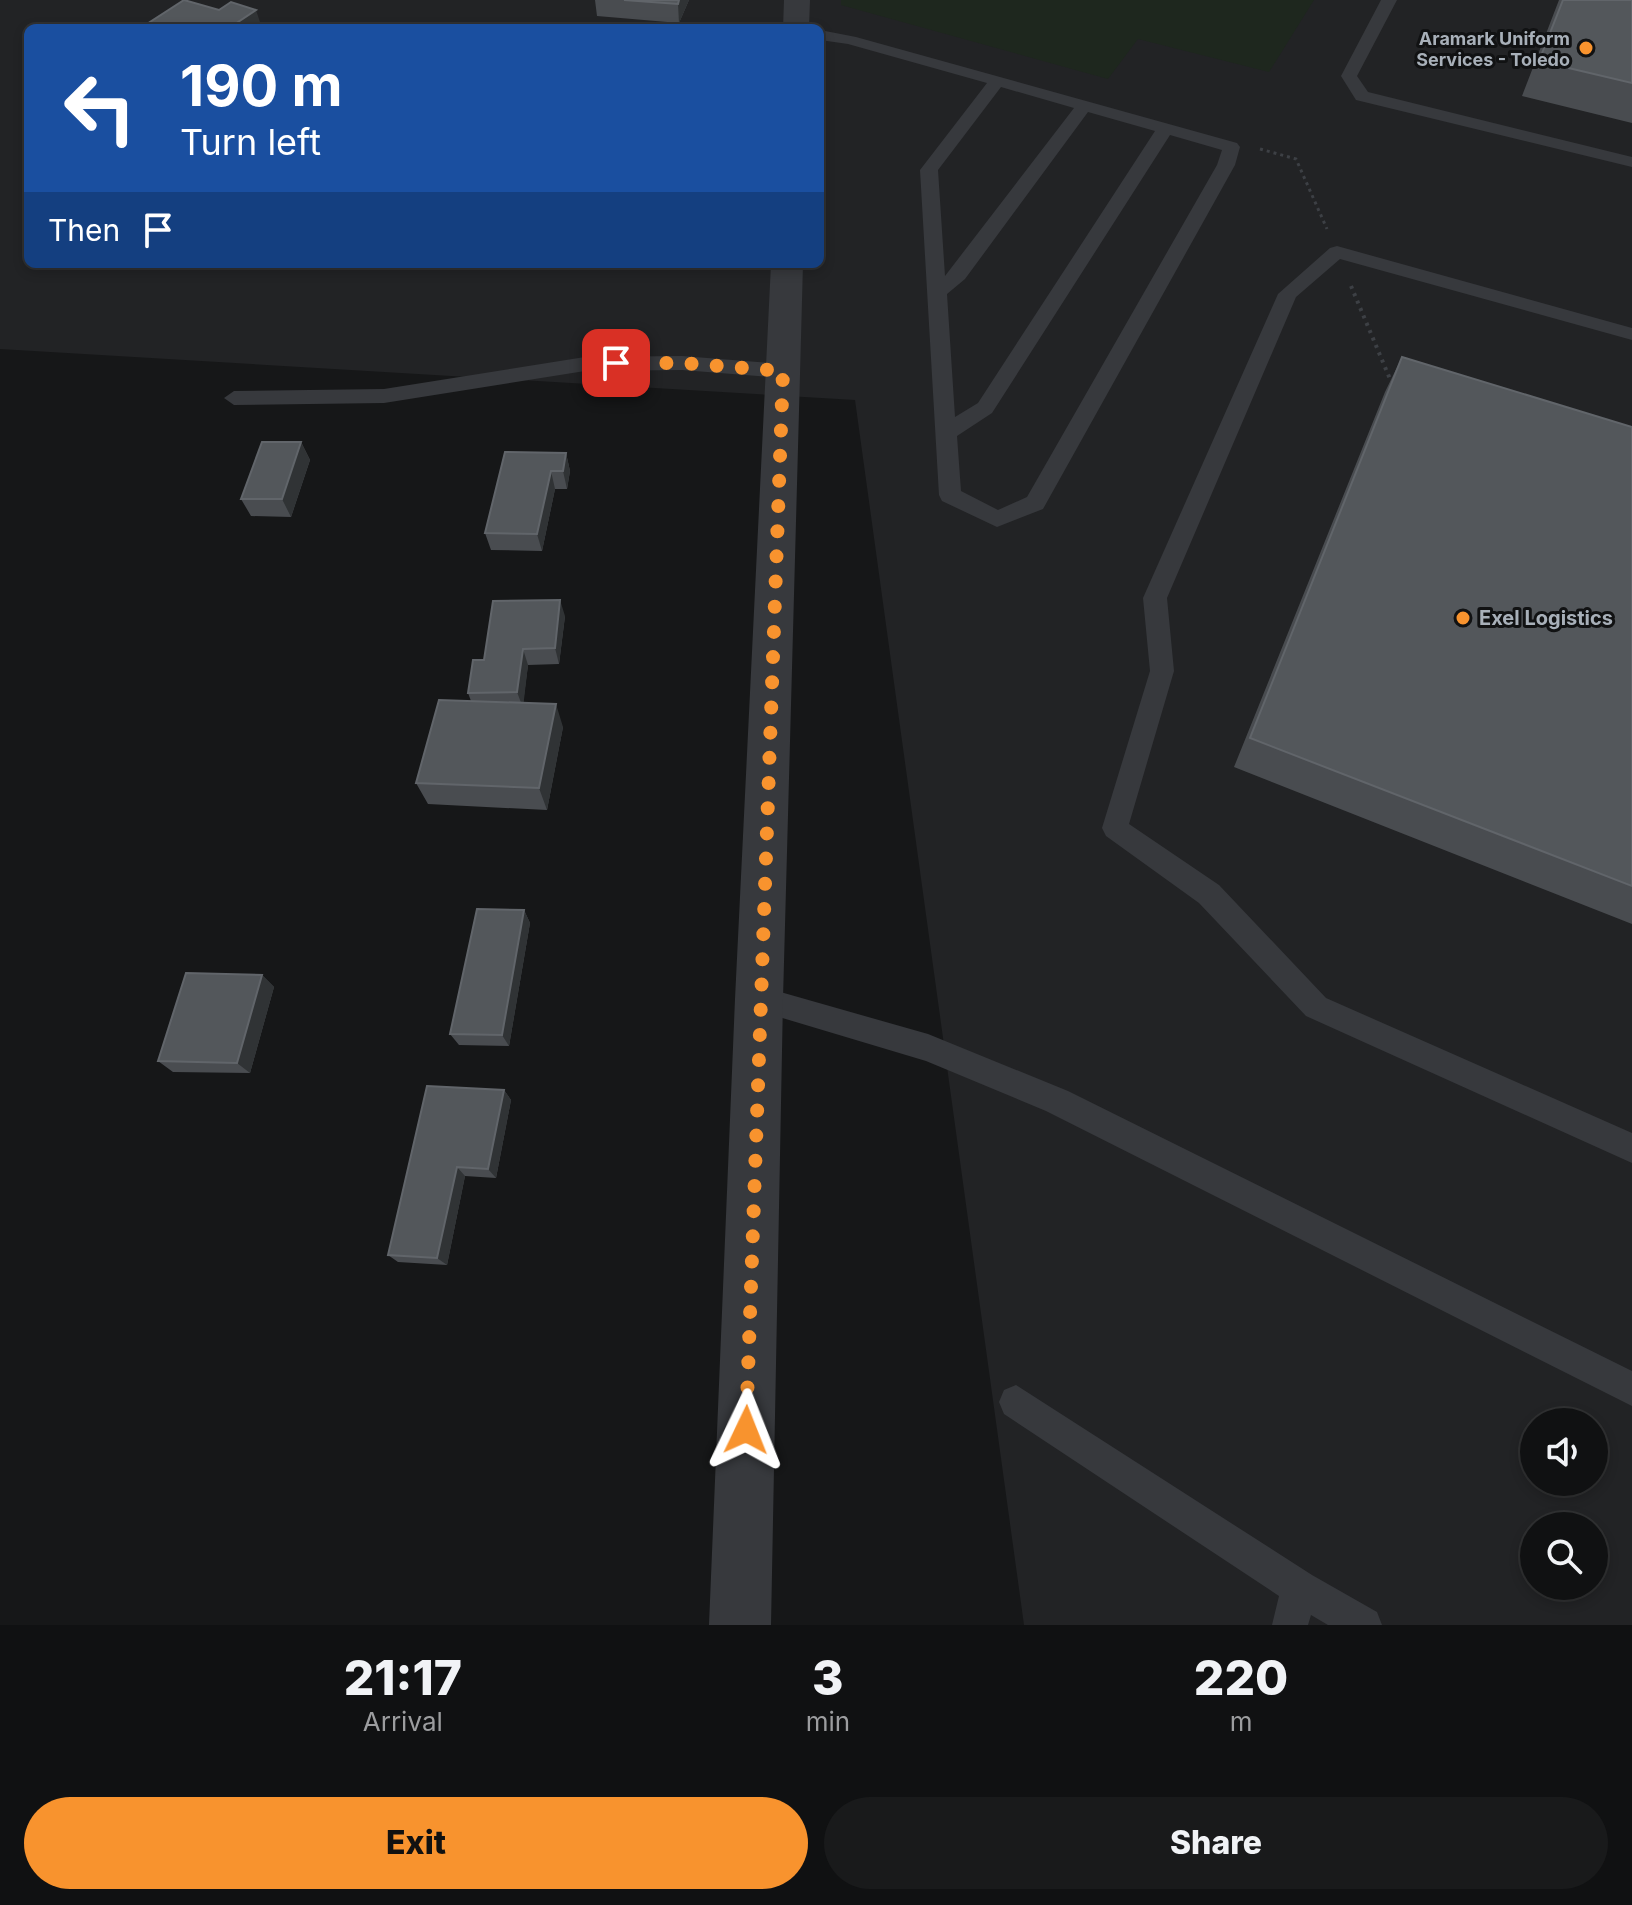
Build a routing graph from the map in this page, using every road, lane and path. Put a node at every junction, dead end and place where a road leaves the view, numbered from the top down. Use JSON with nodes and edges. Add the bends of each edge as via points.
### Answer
{"nodes":[{"id":1,"x":797,"y":0,"type":"edge"},
{"id":2,"x":1389,"y":0,"type":"edge"},
{"id":3,"x":796,"y":24,"type":"edge"},
{"id":4,"x":824,"y":36,"type":"edge"},
{"id":5,"x":997,"y":81,"type":"junction"},
{"id":6,"x":1084,"y":106,"type":"junction"},
{"id":7,"x":1165,"y":129,"type":"junction"},
{"id":8,"x":1632,"y":162,"type":"edge"},
{"id":9,"x":787,"y":268,"type":"edge"},
{"id":10,"x":937,"y":292,"type":"junction"},
{"id":11,"x":1632,"y":334,"type":"edge"},
{"id":12,"x":783,"y":371,"type":"junction"},
{"id":13,"x":234,"y":398,"type":"dead end"},
{"id":14,"x":946,"y":433,"type":"junction"},
{"id":15,"x":759,"y":999,"type":"junction"},
{"id":16,"x":1632,"y":1148,"type":"edge"},
{"id":17,"x":1632,"y":1389,"type":"edge"},
{"id":18,"x":1016,"y":1402,"type":"dead end"},
{"id":19,"x":1299,"y":1588,"type":"junction"},
{"id":20,"x":740,"y":1625,"type":"edge"},
{"id":21,"x":1290,"y":1625,"type":"edge"},
{"id":22,"x":1364,"y":1625,"type":"edge"}],
"edges":[{"from":1,"to":3,"type":"street"},
{"from":2,"to":8,"type":"lane","via":[[1349,76],[1362,96]]},
{"from":4,"to":5,"type":"lane"},
{"from":5,"to":6,"type":"lane"},
{"from":5,"to":10,"type":"lane","via":[[929,170]]},
{"from":6,"to":7,"type":"lane"},
{"from":6,"to":10,"type":"lane","via":[[958,275]]},
{"from":7,"to":14,"type":"lane","via":[[985,408]]},
{"from":7,"to":14,"type":"lane","via":[[1231,147],[1226,165],[1035,503],[997,519],[950,495]]},
{"from":9,"to":12,"type":"street"},
{"from":10,"to":14,"type":"lane"},
{"from":11,"to":16,"type":"lane","via":[[1337,252],[1288,294],[1155,598],[1162,671],[1115,828],[1209,894],[1316,1007]]},
{"from":12,"to":13,"type":"lane","via":[[682,363],[585,364],[384,396]]},
{"from":12,"to":15,"type":"street"},
{"from":15,"to":17,"type":"lane","via":[[928,1048],[1057,1101]]},
{"from":15,"to":20,"type":"street"},
{"from":18,"to":19,"type":"lane"},
{"from":19,"to":21,"type":"lane"},
{"from":19,"to":22,"type":"lane"}]}
